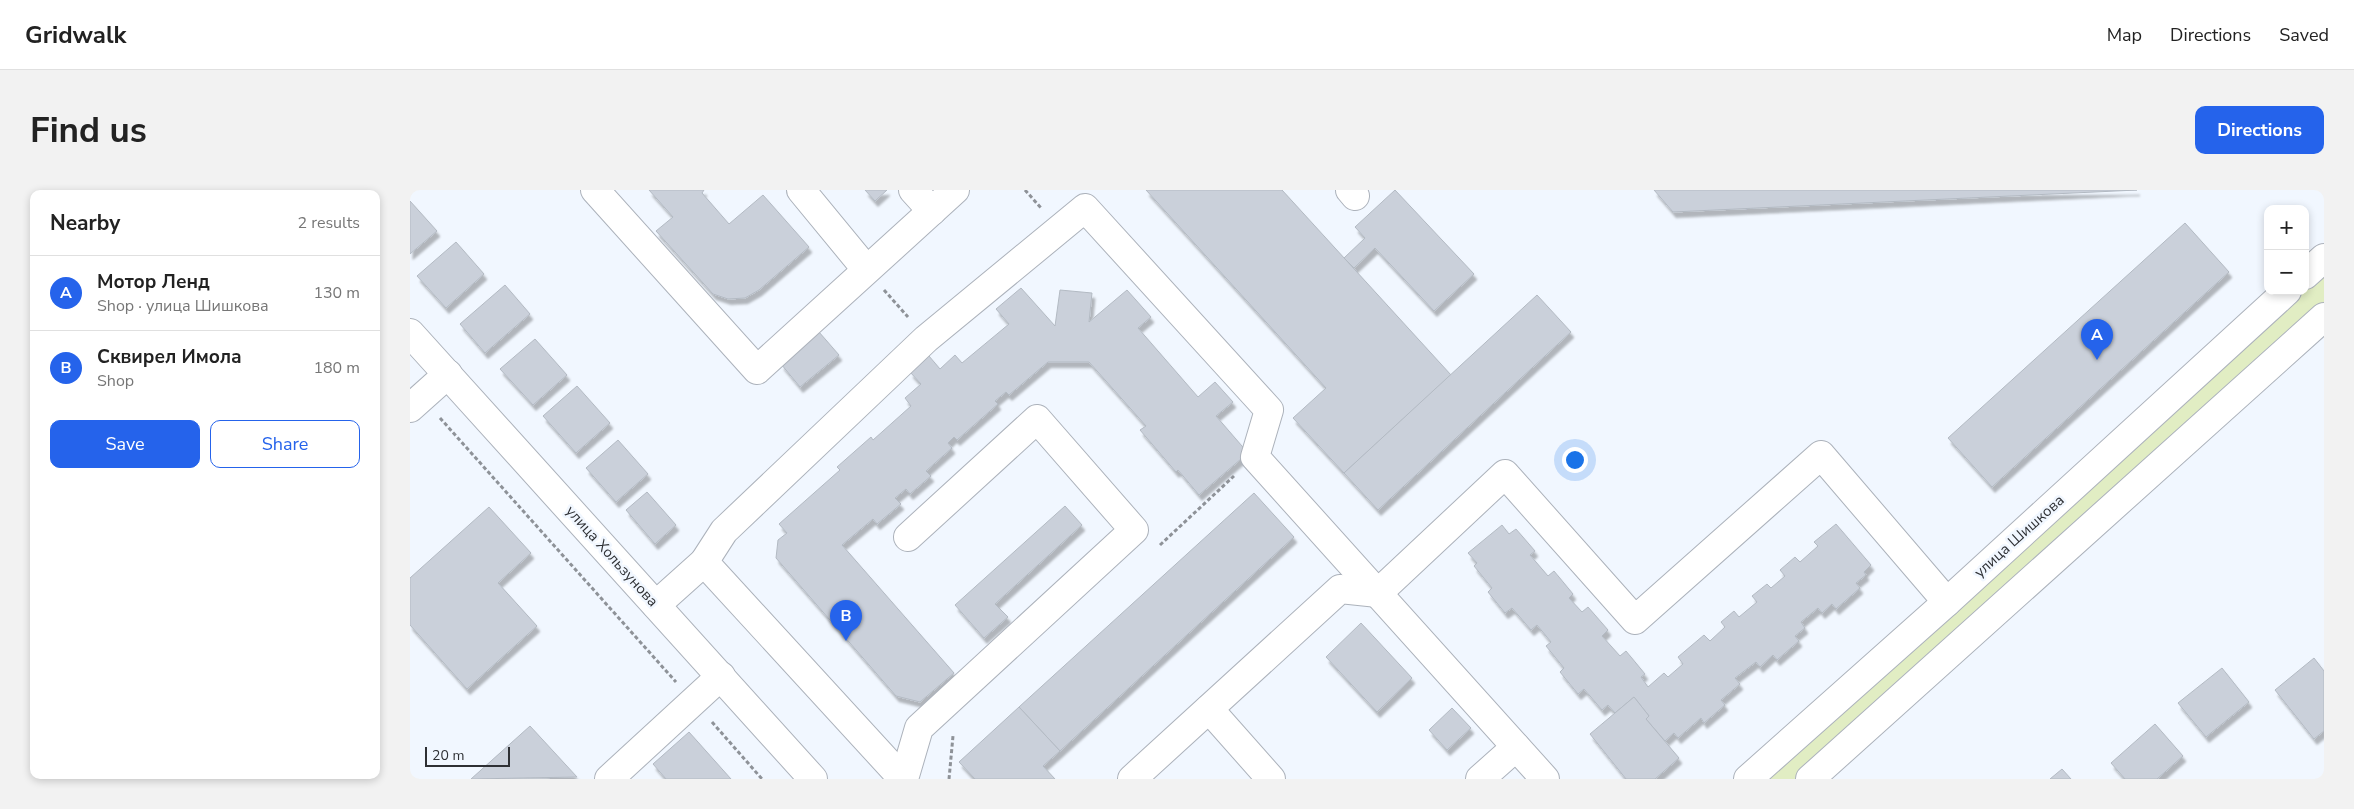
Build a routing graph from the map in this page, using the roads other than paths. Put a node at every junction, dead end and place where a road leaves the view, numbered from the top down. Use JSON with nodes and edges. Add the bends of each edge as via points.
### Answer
{"nodes":[{"id":1,"x":595,"y":190,"type":"edge"},
{"id":2,"x":800,"y":190,"type":"edge"},
{"id":3,"x":913,"y":190,"type":"edge"},
{"id":4,"x":955,"y":190,"type":"edge"},
{"id":5,"x":932,"y":211,"type":"junction"},
{"id":6,"x":2324,"y":258,"type":"edge"},
{"id":7,"x":866,"y":269,"type":"junction"},
{"id":8,"x":2309,"y":271,"type":"edge"},
{"id":9,"x":2283,"y":295,"type":"edge"},
{"id":10,"x":2324,"y":317,"type":"edge"},
{"id":11,"x":410,"y":333,"type":"edge"},
{"id":12,"x":448,"y":374,"type":"junction"},
{"id":13,"x":416,"y":403,"type":"edge"},
{"id":14,"x":908,"y":537,"type":"dead end"},
{"id":15,"x":704,"y":562,"type":"junction"},
{"id":16,"x":1378,"y":593,"type":"junction"},
{"id":17,"x":1947,"y":602,"type":"junction"},
{"id":18,"x":656,"y":605,"type":"junction"},
{"id":19,"x":721,"y":676,"type":"junction"},
{"id":20,"x":1208,"y":709,"type":"junction"},
{"id":21,"x":1516,"y":747,"type":"junction"},
{"id":22,"x":610,"y":779,"type":"edge"},
{"id":23,"x":813,"y":779,"type":"edge"},
{"id":24,"x":903,"y":779,"type":"edge"},
{"id":25,"x":1132,"y":779,"type":"edge"},
{"id":26,"x":1270,"y":779,"type":"edge"},
{"id":27,"x":1480,"y":779,"type":"edge"},
{"id":28,"x":1545,"y":779,"type":"edge"},
{"id":29,"x":1748,"y":779,"type":"edge"},
{"id":30,"x":1810,"y":779,"type":"edge"}],
"edges":[{"from":1,"to":7,"type":"main road","via":[[757,370]]},
{"from":2,"to":7,"type":"main road"},
{"from":3,"to":5,"type":"main road"},
{"from":4,"to":5,"type":"main road"},
{"from":5,"to":7,"type":"main road"},
{"from":6,"to":8,"type":"main road"},
{"from":9,"to":17,"type":"main road","name":"улица Шишкова"},
{"from":10,"to":30,"type":"main road"},
{"from":11,"to":12,"type":"main road","name":"улица Хользунова"},
{"from":12,"to":13,"type":"main road"},
{"from":12,"to":18,"type":"main road","name":"улица Хользунова"},
{"from":14,"to":24,"type":"main road","via":[[1037,419],[1134,530],[919,728]]},
{"from":15,"to":16,"type":"main road","via":[[724,531],[926,339],[1085,208],[1269,410],[1255,457]]},
{"from":15,"to":18,"type":"main road"},
{"from":15,"to":24,"type":"main road"},
{"from":16,"to":17,"type":"main road","via":[[1505,474],[1635,620],[1821,456]]},
{"from":16,"to":20,"type":"main road","via":[[1340,589]]},
{"from":16,"to":21,"type":"main road"},
{"from":17,"to":29,"type":"main road","name":"улица Шишкова"},
{"from":18,"to":19,"type":"main road","name":"улица Хользунова"},
{"from":19,"to":22,"type":"main road"},
{"from":19,"to":23,"type":"main road","name":"улица Хользунова"},
{"from":20,"to":25,"type":"main road"},
{"from":20,"to":26,"type":"main road"},
{"from":21,"to":27,"type":"main road"},
{"from":21,"to":28,"type":"main road"}]}
